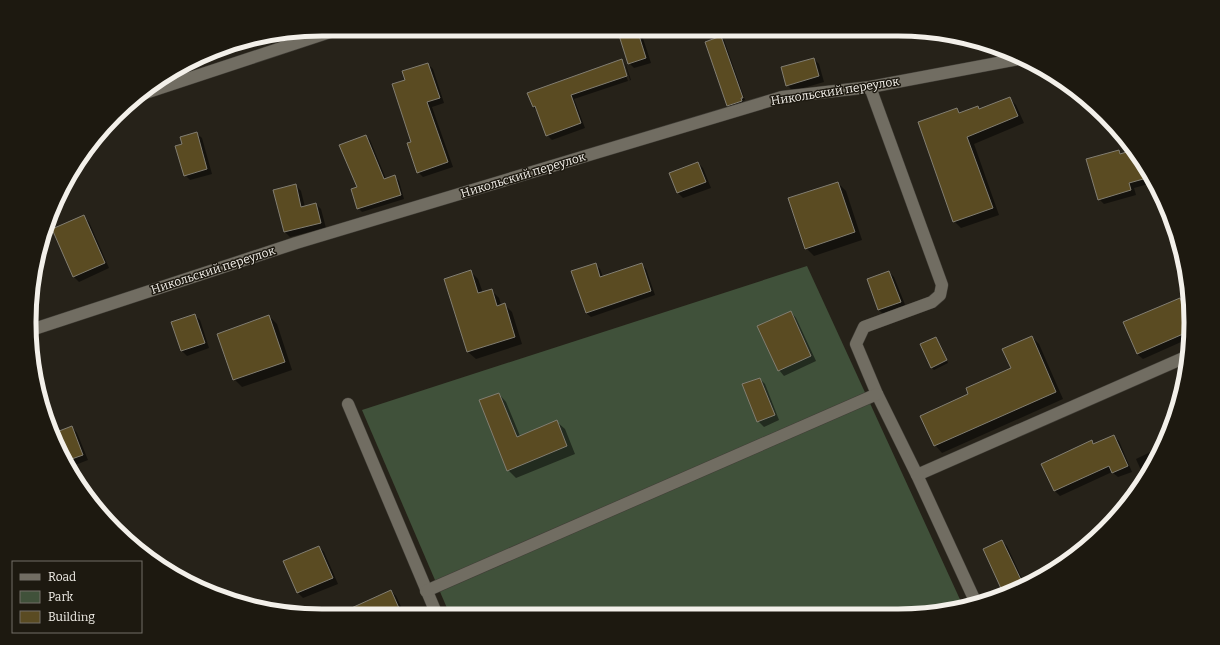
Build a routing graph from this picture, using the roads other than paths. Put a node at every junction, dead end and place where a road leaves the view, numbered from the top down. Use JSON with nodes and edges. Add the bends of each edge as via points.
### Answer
{"nodes":[{"id":1,"x":317,"y":36,"type":"edge"},
{"id":2,"x":1012,"y":60,"type":"edge"},
{"id":3,"x":870,"y":87,"type":"junction"},
{"id":4,"x":155,"y":90,"type":"edge"},
{"id":5,"x":36,"y":328,"type":"edge"},
{"id":6,"x":1182,"y":359,"type":"edge"},
{"id":7,"x":877,"y":394,"type":"junction"},
{"id":8,"x":348,"y":404,"type":"dead end"},
{"id":9,"x":918,"y":475,"type":"junction"},
{"id":10,"x":426,"y":591,"type":"junction"},
{"id":11,"x":974,"y":598,"type":"edge"},
{"id":12,"x":434,"y":609,"type":"edge"}],
"edges":[{"from":1,"to":4,"type":"street"},
{"from":2,"to":3,"type":"street","name":"Никольский переулок"},
{"from":3,"to":5,"type":"street","name":"Никольский переулок","via":[[782,97],[296,243]]},
{"from":3,"to":7,"type":"street","via":[[942,284],[940,295],[932,302],[864,327],[856,344]]},
{"from":6,"to":9,"type":"street"},
{"from":7,"to":9,"type":"street"},
{"from":7,"to":10,"type":"street"},
{"from":8,"to":10,"type":"street"},
{"from":9,"to":11,"type":"street"},
{"from":10,"to":12,"type":"street"}]}
